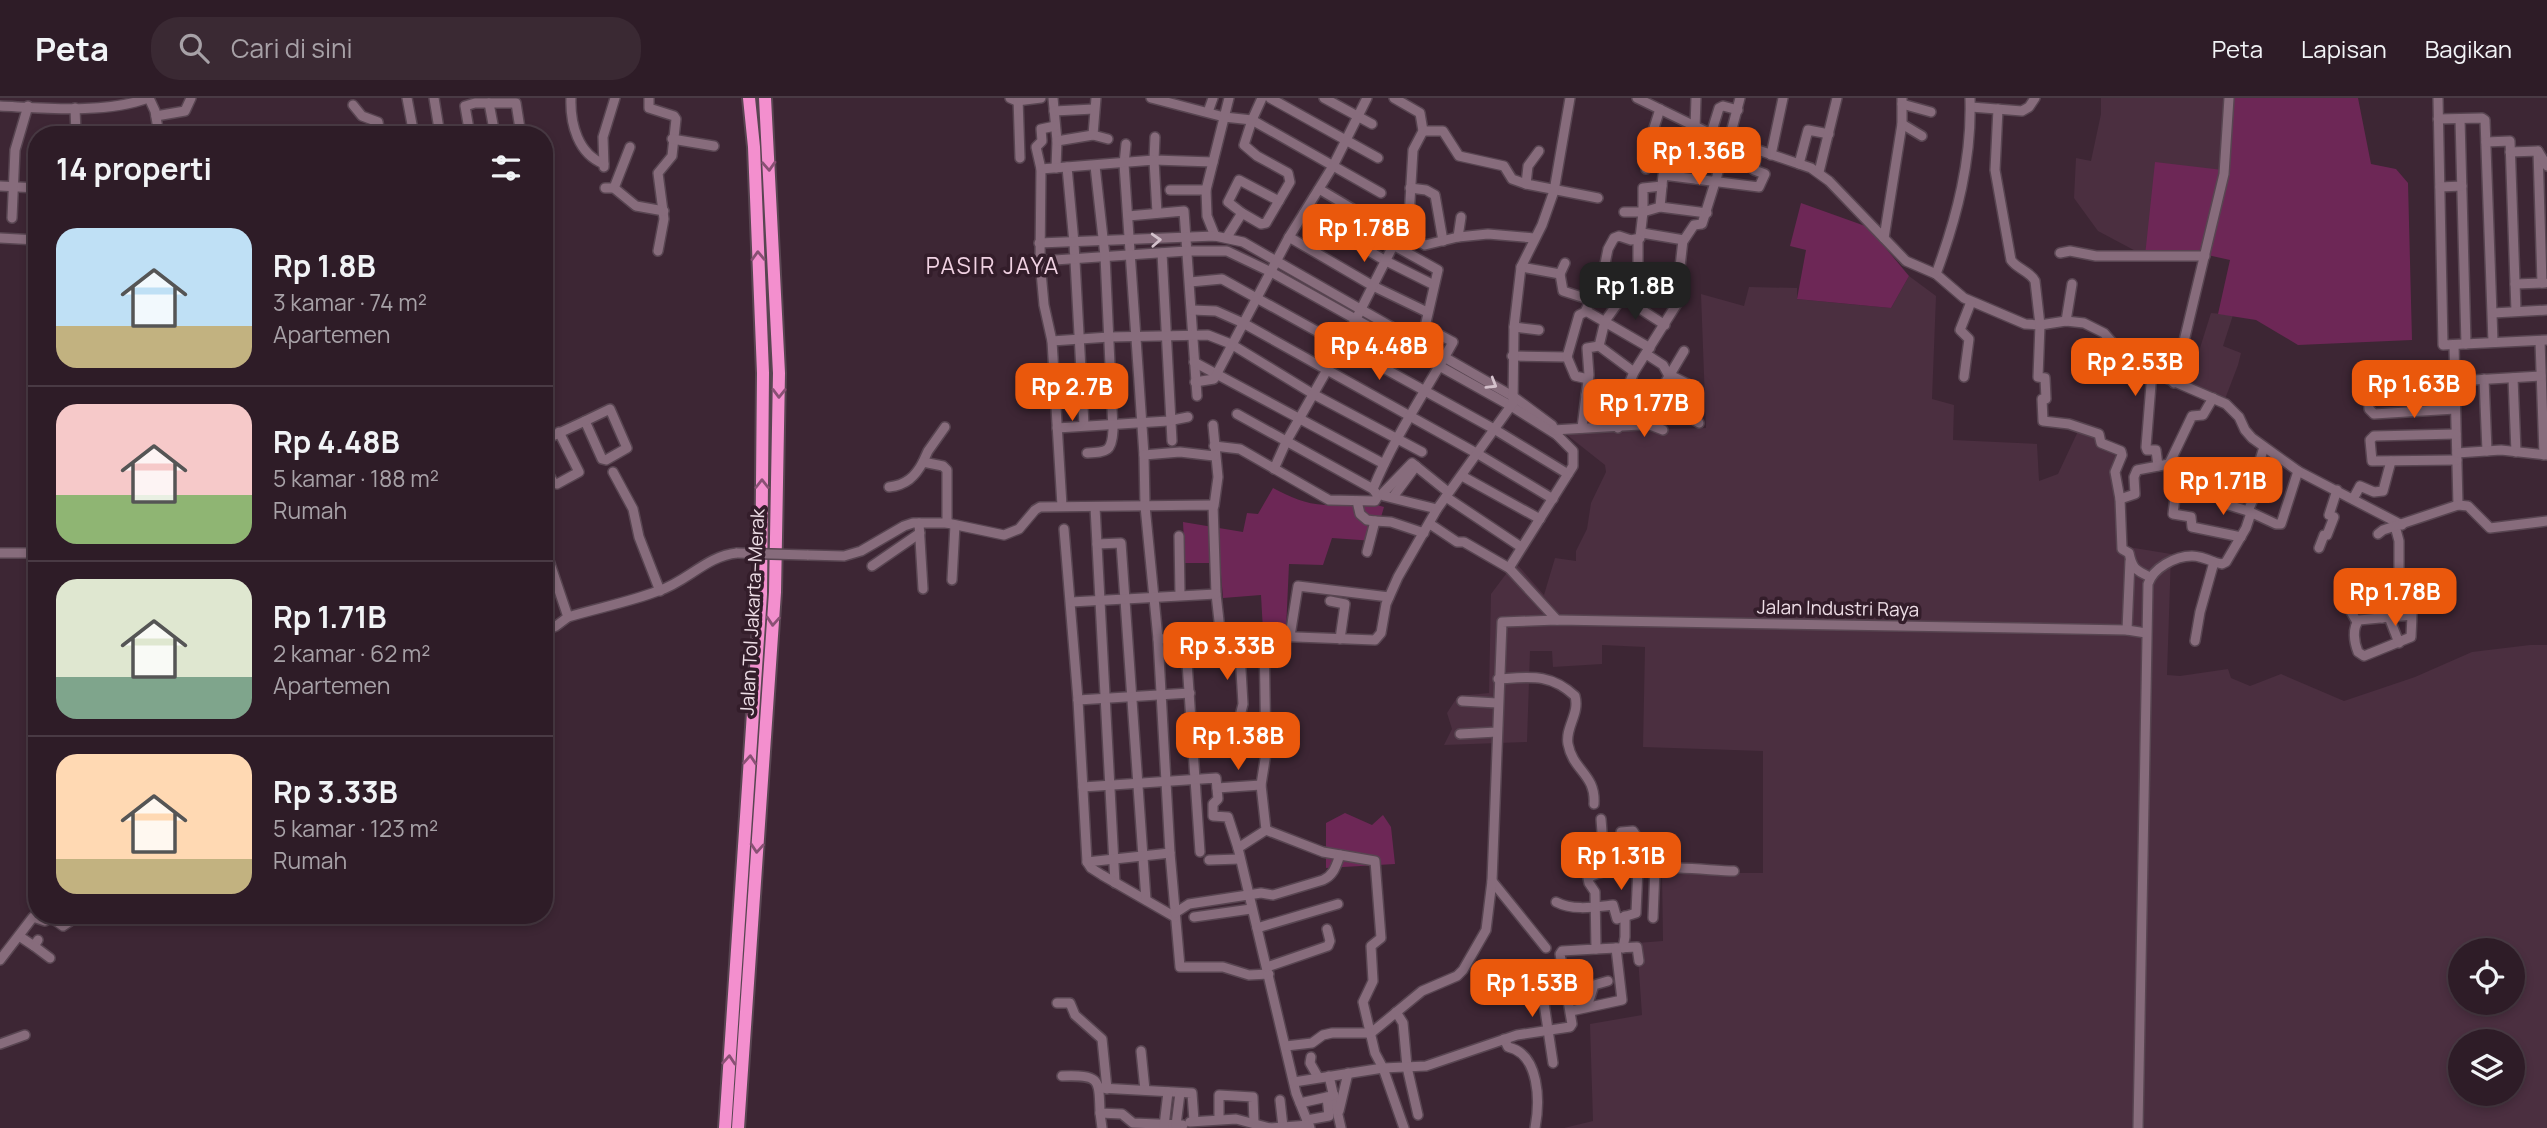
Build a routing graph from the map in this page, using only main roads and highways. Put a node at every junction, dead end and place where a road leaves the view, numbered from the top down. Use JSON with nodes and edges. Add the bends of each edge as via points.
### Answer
{"nodes":[{"id":1,"x":749,"y":98,"type":"edge"},
{"id":2,"x":765,"y":98,"type":"edge"},
{"id":3,"x":724,"y":1128,"type":"edge"},
{"id":4,"x":738,"y":1128,"type":"edge"}],
"edges":[{"from":3,"to":1,"type":"highway","name":"Jalan Tol Jakarta–Merak","one_way":true,"via":[[761,594],[763,373]]},
{"from":2,"to":4,"type":"highway","name":"Jalan Tol Jakarta–Merak","one_way":true,"via":[[779,373],[775,592]]}]}
